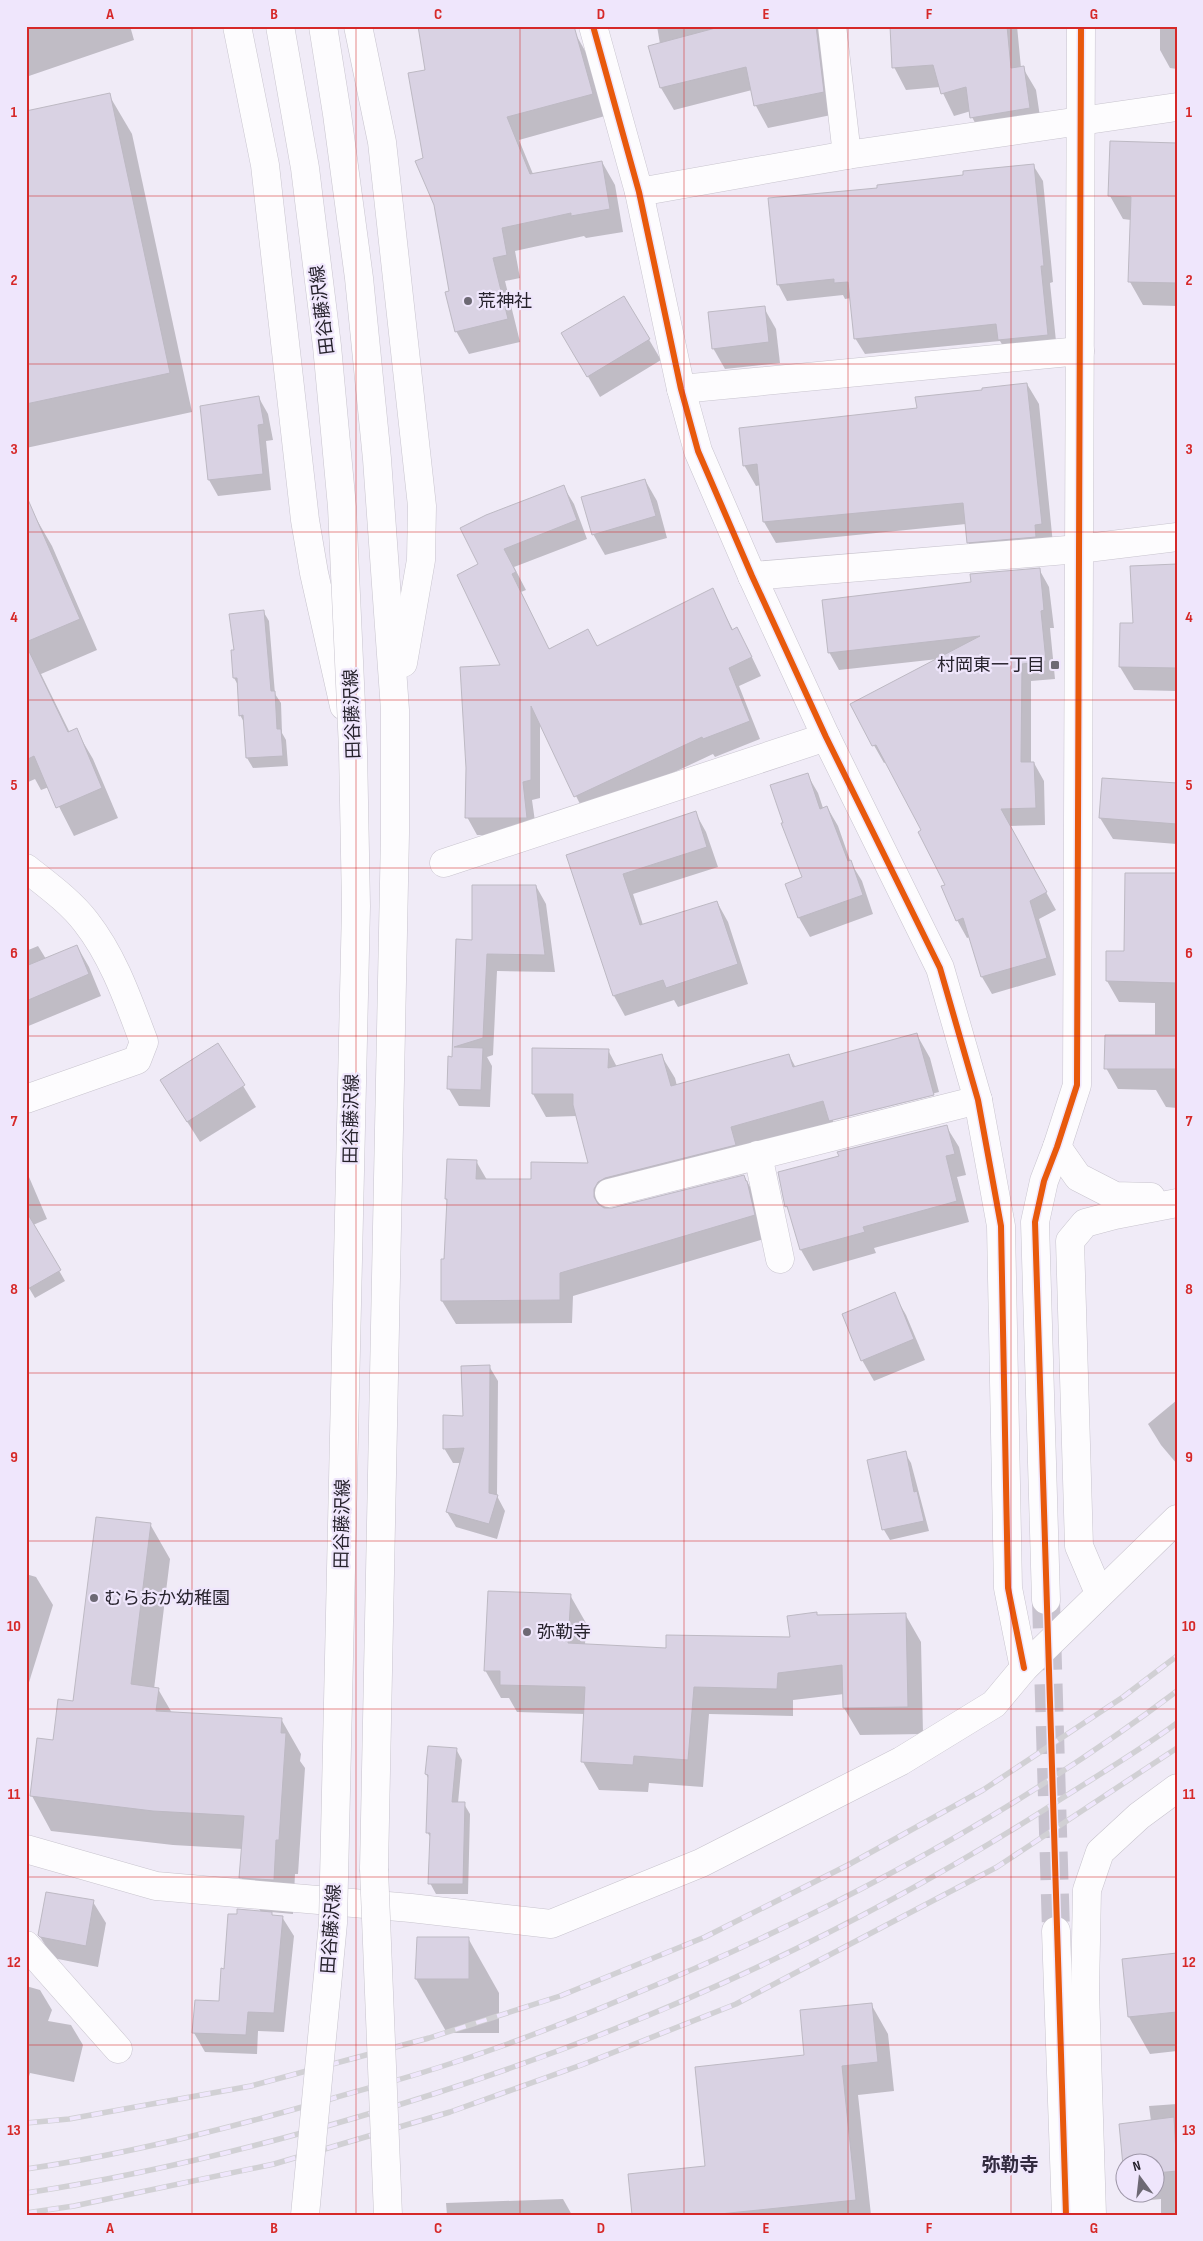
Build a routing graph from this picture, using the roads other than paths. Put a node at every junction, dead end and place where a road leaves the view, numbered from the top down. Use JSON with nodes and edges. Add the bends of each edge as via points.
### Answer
{"nodes":[{"id":1,"x":237,"y":26,"type":"edge"},
{"id":2,"x":280,"y":26,"type":"edge"},
{"id":3,"x":322,"y":26,"type":"edge"},
{"id":4,"x":358,"y":26,"type":"edge"},
{"id":5,"x":593,"y":26,"type":"edge"},
{"id":6,"x":832,"y":26,"type":"edge"},
{"id":7,"x":1081,"y":26,"type":"edge"},
{"id":8,"x":1177,"y":106,"type":"edge"},
{"id":9,"x":1081,"y":120,"type":"junction"},
{"id":10,"x":847,"y":154,"type":"junction"},
{"id":11,"x":639,"y":192,"type":"junction"},
{"id":12,"x":1080,"y":351,"type":"junction"},
{"id":13,"x":681,"y":389,"type":"junction"},
{"id":14,"x":1177,"y":537,"type":"edge"},
{"id":15,"x":1079,"y":549,"type":"junction"},
{"id":16,"x":752,"y":576,"type":"junction"},
{"id":17,"x":395,"y":710,"type":"junction"},
{"id":18,"x":826,"y":738,"type":"junction"},
{"id":19,"x":353,"y":749,"type":"junction"},
{"id":20,"x":444,"y":863,"type":"dead end"},
{"id":21,"x":26,"y":868,"type":"edge"},
{"id":22,"x":26,"y":1099,"type":"edge"},
{"id":23,"x":978,"y":1100,"type":"junction"},
{"id":24,"x":1057,"y":1147,"type":"junction"},
{"id":25,"x":758,"y":1156,"type":"junction"},
{"id":26,"x":609,"y":1193,"type":"dead end"},
{"id":27,"x":1177,"y":1198,"type":"edge"},
{"id":28,"x":1177,"y":1203,"type":"edge"},
{"id":29,"x":780,"y":1258,"type":"dead end"},
{"id":30,"x":1177,"y":1519,"type":"edge"},
{"id":31,"x":1099,"y":1593,"type":"junction"},
{"id":32,"x":1046,"y":1600,"type":"tunnel mouth"},
{"id":33,"x":1024,"y":1668,"type":"junction"},
{"id":34,"x":1177,"y":1788,"type":"edge"},
{"id":35,"x":26,"y":1850,"type":"edge"},
{"id":36,"x":1056,"y":1931,"type":"tunnel mouth"},
{"id":37,"x":26,"y":1945,"type":"edge"},
{"id":38,"x":118,"y":2049,"type":"dead end"},
{"id":39,"x":305,"y":2215,"type":"edge"},
{"id":40,"x":388,"y":2215,"type":"edge"},
{"id":41,"x":1066,"y":2215,"type":"edge"},
{"id":42,"x":1092,"y":2215,"type":"edge"}],
"edges":[{"from":1,"to":19,"type":"street","bridge":true,"via":[[266,165],[314,573]]},
{"from":2,"to":19,"type":"street","name":"田谷藤沢線","bridge":true,"via":[[305,168],[327,346],[342,507]]},
{"from":3,"to":17,"type":"street","via":[[359,278],[380,487]]},
{"from":4,"to":17,"type":"street","via":[[382,142],[422,506],[421,560]]},
{"from":5,"to":11,"type":"street"},
{"from":6,"to":10,"type":"street"},
{"from":7,"to":9,"type":"street"},
{"from":8,"to":9,"type":"street"},
{"from":9,"to":10,"type":"street"},
{"from":9,"to":12,"type":"street"},
{"from":10,"to":11,"type":"street"},
{"from":11,"to":13,"type":"street"},
{"from":12,"to":13,"type":"street"},
{"from":12,"to":15,"type":"street"},
{"from":13,"to":16,"type":"street","via":[[698,451]]},
{"from":14,"to":15,"type":"street"},
{"from":15,"to":16,"type":"street"},
{"from":15,"to":24,"type":"street","via":[[1077,1086]]},
{"from":16,"to":18,"type":"street"},
{"from":17,"to":40,"type":"street","bridge":true,"via":[[396,833],[374,1869]]},
{"from":18,"to":20,"type":"street"},
{"from":18,"to":23,"type":"street","via":[[940,968]]},
{"from":19,"to":39,"type":"street","name":"田谷藤沢線","bridge":true,"via":[[356,916],[333,1923]]},
{"from":21,"to":22,"type":"street","via":[[85,921],[114,966],[144,1042],[137,1060]]},
{"from":23,"to":25,"type":"street"},
{"from":23,"to":33,"type":"street","via":[[1001,1226],[1008,1588]]},
{"from":24,"to":27,"type":"street","via":[[1078,1177],[1115,1196]]},
{"from":24,"to":32,"type":"street","via":[[1044,1180],[1035,1222]]},
{"from":25,"to":26,"type":"street"},
{"from":25,"to":29,"type":"street"},
{"from":28,"to":31,"type":"street","via":[[1085,1223],[1070,1241],[1079,1546]]},
{"from":30,"to":31,"type":"street"},
{"from":31,"to":33,"type":"street"},
{"from":33,"to":35,"type":"street","via":[[994,1704],[901,1761],[701,1863],[551,1924],[411,1908],[156,1886]]},
{"from":34,"to":42,"type":"street","via":[[1139,1816],[1100,1852],[1087,1890],[1085,1992]]},
{"from":36,"to":41,"type":"street"},
{"from":37,"to":38,"type":"street"}]}
